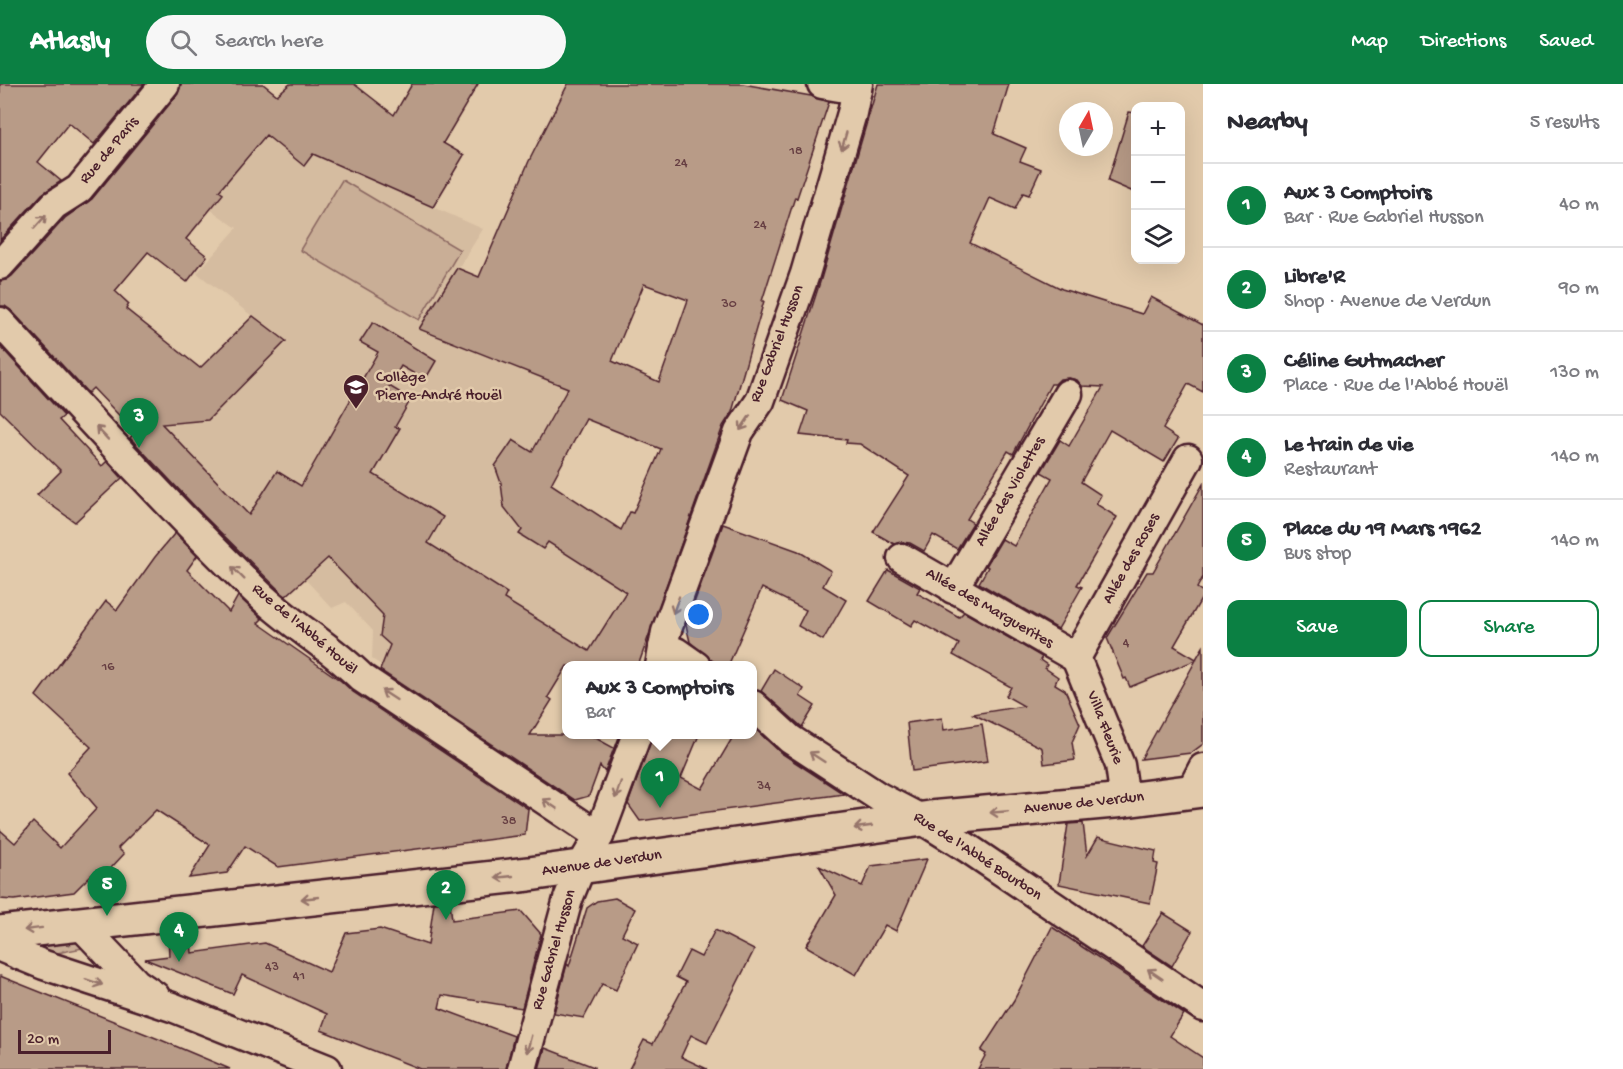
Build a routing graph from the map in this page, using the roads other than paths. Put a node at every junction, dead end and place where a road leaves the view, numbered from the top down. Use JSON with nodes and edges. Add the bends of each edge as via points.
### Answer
{"nodes":[{"id":1,"x":165,"y":84,"type":"edge"},
{"id":2,"x":822,"y":84,"type":"edge"},
{"id":3,"x":857,"y":87,"type":"edge"},
{"id":4,"x":0,"y":265,"type":"edge"},
{"id":5,"x":0,"y":322,"type":"edge"},
{"id":6,"x":1068,"y":394,"type":"dead end"},
{"id":7,"x":1188,"y":459,"type":"dead end"},
{"id":8,"x":902,"y":558,"type":"dead end"},
{"id":9,"x":953,"y":589,"type":"junction"},
{"id":10,"x":662,"y":656,"type":"edge"},
{"id":11,"x":1076,"y":658,"type":"junction"},
{"id":12,"x":689,"y":661,"type":"edge"},
{"id":13,"x":757,"y":709,"type":"edge"},
{"id":14,"x":636,"y":739,"type":"edge"},
{"id":15,"x":1199,"y":784,"type":"edge"},
{"id":16,"x":1125,"y":800,"type":"junction"},
{"id":17,"x":921,"y":819,"type":"junction"},
{"id":18,"x":599,"y":837,"type":"junction"},
{"id":19,"x":582,"y":867,"type":"junction"},
{"id":20,"x":80,"y":924,"type":"junction"},
{"id":21,"x":0,"y":933,"type":"edge"},
{"id":22,"x":0,"y":947,"type":"edge"},
{"id":23,"x":172,"y":1007,"type":"junction"},
{"id":24,"x":1203,"y":1007,"type":"edge"},
{"id":25,"x":327,"y":1069,"type":"edge"},
{"id":26,"x":522,"y":1069,"type":"edge"}],
"edges":[{"from":4,"to":1,"type":"street","name":"Rue de Paris","one_way":true,"via":[[54,205],[79,189]]},
{"from":2,"to":3,"type":"street"},
{"from":3,"to":10,"type":"street","name":"Rue Gabriel Husson","one_way":true,"via":[[805,274],[760,401],[739,432],[666,632]]},
{"from":18,"to":5,"type":"street","name":"Rue de l'Abbé Houël","one_way":true,"via":[[362,678],[275,609],[152,486]]},
{"from":6,"to":9,"type":"street","name":"Allée des Violettes"},
{"from":7,"to":11,"type":"street","name":"Allée des Roses"},
{"from":8,"to":9,"type":"street","name":"Allée des Marguerites"},
{"from":9,"to":11,"type":"street","name":"Allée des Marguerites"},
{"from":10,"to":12,"type":"street","via":[[676,652]]},
{"from":11,"to":16,"type":"street","name":"Villa Fleurie","via":[[1120,765]]},
{"from":17,"to":13,"type":"street","name":"Rue de l'Abbé Bourbon","one_way":true,"via":[[879,797],[790,739]]},
{"from":14,"to":18,"type":"street","name":"Rue Gabriel Husson","one_way":true},
{"from":15,"to":16,"type":"street","name":"Avenue de Verdun"},
{"from":16,"to":17,"type":"street","name":"Avenue de Verdun","one_way":true},
{"from":17,"to":19,"type":"street","name":"Avenue de Verdun","one_way":true},
{"from":24,"to":17,"type":"street","name":"Rue de l'Abbé Bourbon","one_way":true},
{"from":18,"to":19,"type":"street","name":"Rue Gabriel Husson"},
{"from":19,"to":20,"type":"street","name":"Avenue de Verdun","one_way":true},
{"from":19,"to":26,"type":"street","name":"Rue Gabriel Husson","one_way":true,"via":[[568,899]]},
{"from":20,"to":21,"type":"street","name":"Avenue de Verdun","one_way":true},
{"from":20,"to":23,"type":"street","via":[[136,983]]},
{"from":22,"to":23,"type":"street","one_way":true},
{"from":23,"to":25,"type":"street"}]}
